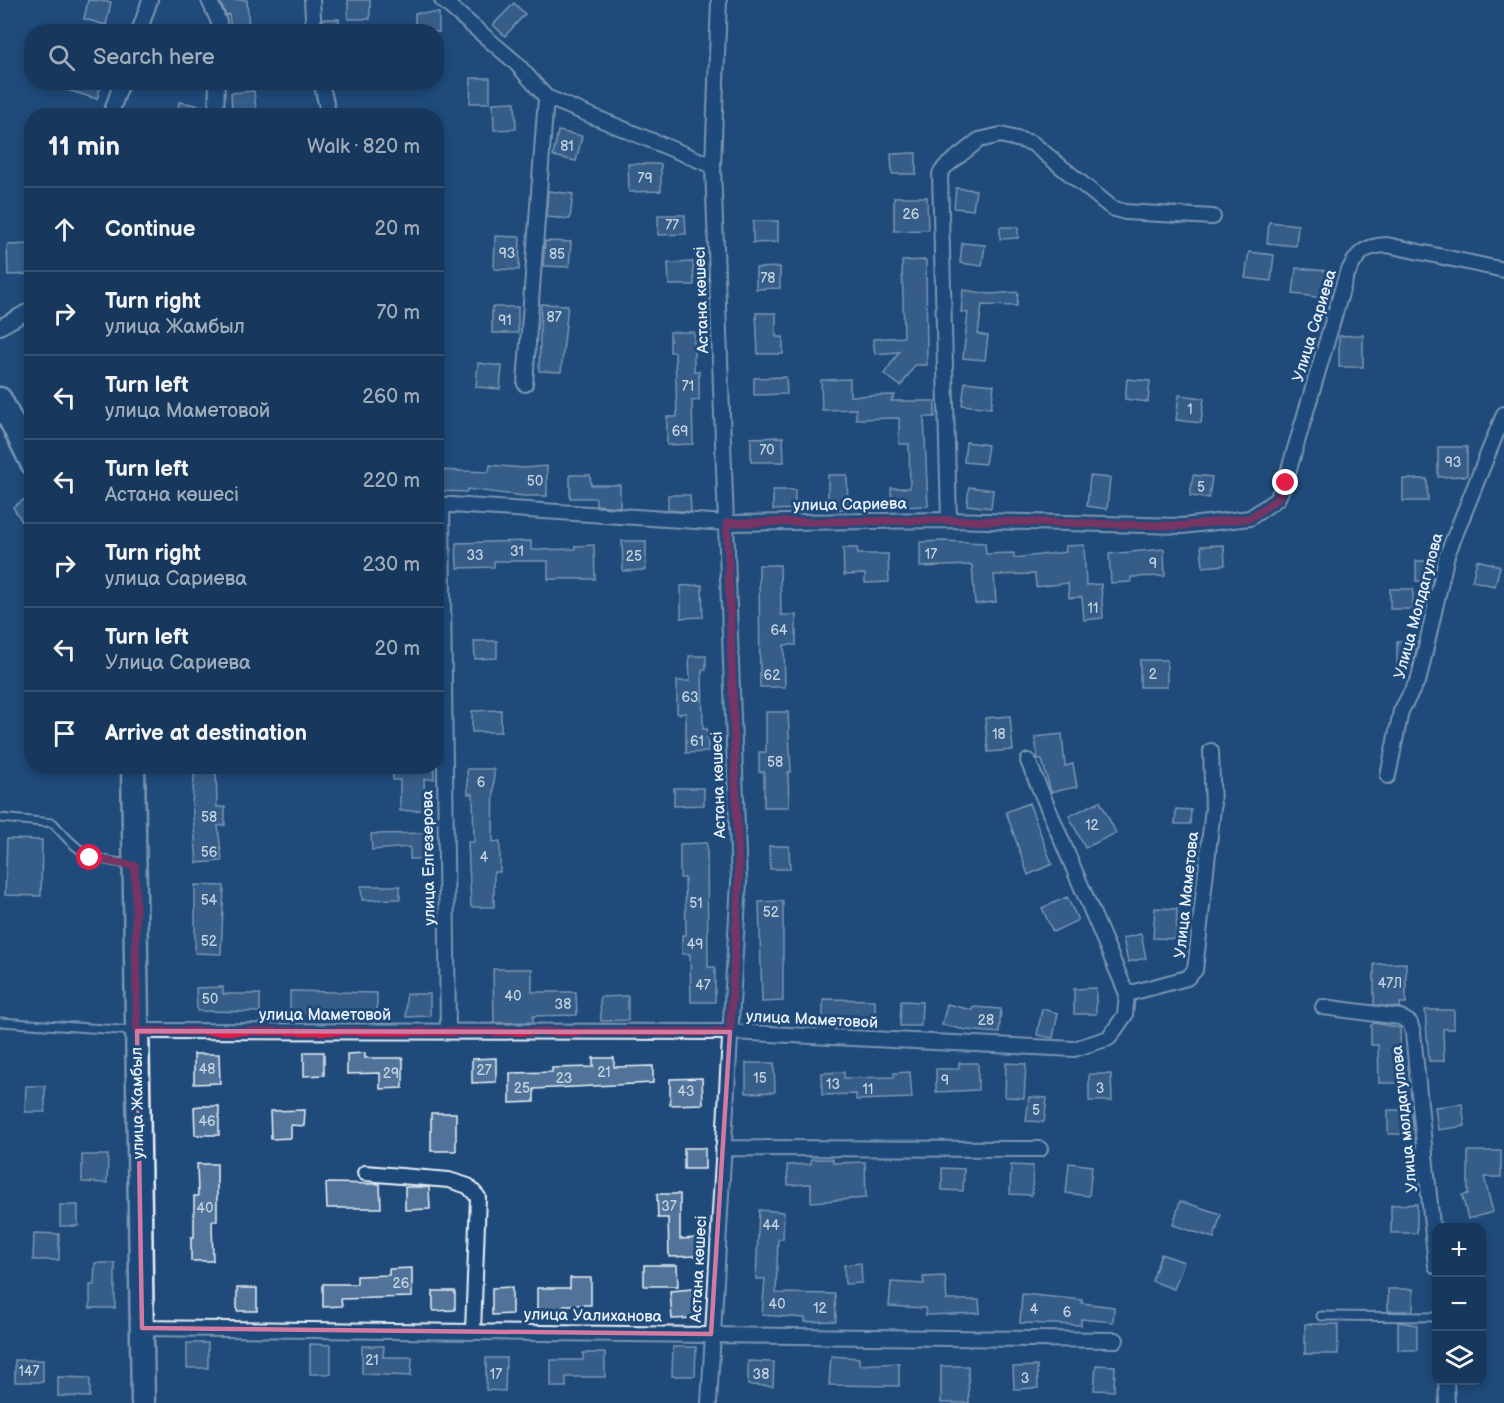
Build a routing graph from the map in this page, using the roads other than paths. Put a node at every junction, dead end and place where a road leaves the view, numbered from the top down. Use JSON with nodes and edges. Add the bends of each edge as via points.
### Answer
{"nodes":[{"id":1,"x":150,"y":0,"type":"edge"},
{"id":2,"x":208,"y":0,"type":"edge"},
{"id":3,"x":312,"y":0,"type":"edge"},
{"id":4,"x":442,"y":0,"type":"edge"},
{"id":5,"x":719,"y":0,"type":"edge"},
{"id":6,"x":142,"y":24,"type":"edge"},
{"id":7,"x":219,"y":24,"type":"edge"},
{"id":8,"x":314,"y":24,"type":"edge"},
{"id":9,"x":119,"y":90,"type":"edge"},
{"id":10,"x":217,"y":90,"type":"edge"},
{"id":11,"x":323,"y":90,"type":"edge"},
{"id":12,"x":546,"y":97,"type":"junction"},
{"id":13,"x":113,"y":108,"type":"edge"},
{"id":14,"x":216,"y":108,"type":"edge"},
{"id":15,"x":327,"y":108,"type":"edge"},
{"id":16,"x":713,"y":166,"type":"junction"},
{"id":17,"x":1213,"y":218,"type":"dead end"},
{"id":18,"x":1504,"y":270,"type":"edge"},
{"id":19,"x":24,"y":314,"type":"edge"},
{"id":20,"x":0,"y":327,"type":"edge"},
{"id":21,"x":525,"y":384,"type":"dead end"},
{"id":22,"x":0,"y":400,"type":"edge"},
{"id":23,"x":1504,"y":414,"type":"edge"},
{"id":24,"x":24,"y":447,"type":"edge"},
{"id":25,"x":444,"y":504,"type":"edge"},
{"id":26,"x":1262,"y":511,"type":"joint"},
{"id":27,"x":949,"y":520,"type":"junction"},
{"id":28,"x":727,"y":523,"type":"junction"},
{"id":29,"x":1211,"y":751,"type":"dead end"},
{"id":30,"x":1028,"y":761,"type":"dead end"},
{"id":31,"x":133,"y":774,"type":"edge"},
{"id":32,"x":444,"y":774,"type":"edge"},
{"id":33,"x":1388,"y":776,"type":"dead end"},
{"id":34,"x":0,"y":818,"type":"edge"},
{"id":35,"x":135,"y":866,"type":"junction"},
{"id":36,"x":1127,"y":994,"type":"junction"},
{"id":37,"x":1323,"y":1007,"type":"dead end"},
{"id":38,"x":0,"y":1022,"type":"edge"},
{"id":39,"x":137,"y":1031,"type":"junction"},
{"id":40,"x":448,"y":1032,"type":"junction"},
{"id":41,"x":730,"y":1032,"type":"junction"},
{"id":42,"x":723,"y":1148,"type":"junction"},
{"id":43,"x":1040,"y":1149,"type":"dead end"},
{"id":44,"x":365,"y":1173,"type":"dead end"},
{"id":45,"x":1433,"y":1223,"type":"edge"},
{"id":46,"x":1322,"y":1316,"type":"dead end"},
{"id":47,"x":1432,"y":1317,"type":"edge"},
{"id":48,"x":142,"y":1328,"type":"junction"},
{"id":49,"x":473,"y":1332,"type":"junction"},
{"id":50,"x":711,"y":1334,"type":"junction"},
{"id":51,"x":1116,"y":1340,"type":"dead end"},
{"id":52,"x":1446,"y":1385,"type":"edge"},
{"id":53,"x":143,"y":1403,"type":"edge"},
{"id":54,"x":709,"y":1403,"type":"edge"},
{"id":55,"x":1447,"y":1403,"type":"edge"}],
"edges":[{"from":1,"to":6,"type":"street"},
{"from":2,"to":7,"type":"street"},
{"from":3,"to":8,"type":"street"},
{"from":4,"to":12,"type":"street","via":[[515,62]]},
{"from":5,"to":16,"type":"street","name":"Астана көшесі"},
{"from":9,"to":13,"type":"street"},
{"from":10,"to":14,"type":"street"},
{"from":11,"to":15,"type":"street"},
{"from":12,"to":16,"type":"street"},
{"from":12,"to":21,"type":"street"},
{"from":16,"to":28,"type":"street","name":"Астана көшесі"},
{"from":17,"to":27,"type":"street","via":[[1112,208],[1032,143],[1001,135],[979,140],[945,167],[940,174]]},
{"from":18,"to":26,"type":"street","name":"Улица Сариева","via":[[1387,245],[1372,246],[1358,255],[1346,276],[1286,483],[1277,499]]},
{"from":19,"to":20,"type":"street"},
{"from":22,"to":24,"type":"main road"},
{"from":23,"to":33,"type":"street","name":"Улица Молдагулова","via":[[1447,555],[1419,678],[1401,711]]},
{"from":25,"to":28,"type":"street","name":"улица Сариева"},
{"from":26,"to":27,"type":"street","name":"улица Сариева","via":[[1250,518],[1182,526]]},
{"from":27,"to":28,"type":"street","name":"улица Сариева"},
{"from":28,"to":41,"type":"street","name":"Астана көшесі","via":[[739,882]]},
{"from":29,"to":36,"type":"street","name":"Улица Маметова","via":[[1214,808],[1195,970],[1187,978]]},
{"from":30,"to":36,"type":"street"},
{"from":31,"to":35,"type":"main road","name":"улица Жамбыл"},
{"from":32,"to":40,"type":"street","name":"улица Елгезерова"},
{"from":34,"to":35,"type":"lane","via":[[53,823],[90,858]]},
{"from":35,"to":39,"type":"main road","name":"улица Жамбыл"},
{"from":36,"to":41,"type":"street","name":"улица Маметовой","via":[[1125,1015],[1109,1038],[1074,1049]]},
{"from":37,"to":45,"type":"street","name":"Улица молдагулова","via":[[1400,1017],[1410,1023]]},
{"from":38,"to":39,"type":"lane"},
{"from":39,"to":40,"type":"street","name":"улица Маметовой"},
{"from":39,"to":48,"type":"main road","name":"улица Жамбыл"},
{"from":40,"to":41,"type":"street","name":"улица Маметовой"},
{"from":41,"to":42,"type":"street","name":"Астана көшесі"},
{"from":42,"to":43,"type":"street"},
{"from":42,"to":50,"type":"street","name":"Астана көшесі"},
{"from":44,"to":49,"type":"street","via":[[449,1180],[468,1186],[478,1197]]},
{"from":46,"to":47,"type":"lane"},
{"from":48,"to":49,"type":"street","name":"улица Уалиханова"},
{"from":48,"to":53,"type":"main road","name":"улица Жамбыл"},
{"from":49,"to":50,"type":"street","name":"улица Уалиханова"},
{"from":50,"to":51,"type":"street","name":"улица Уалиханова"},
{"from":50,"to":54,"type":"street","name":"Астана көшесі"},
{"from":52,"to":55,"type":"street"}]}
